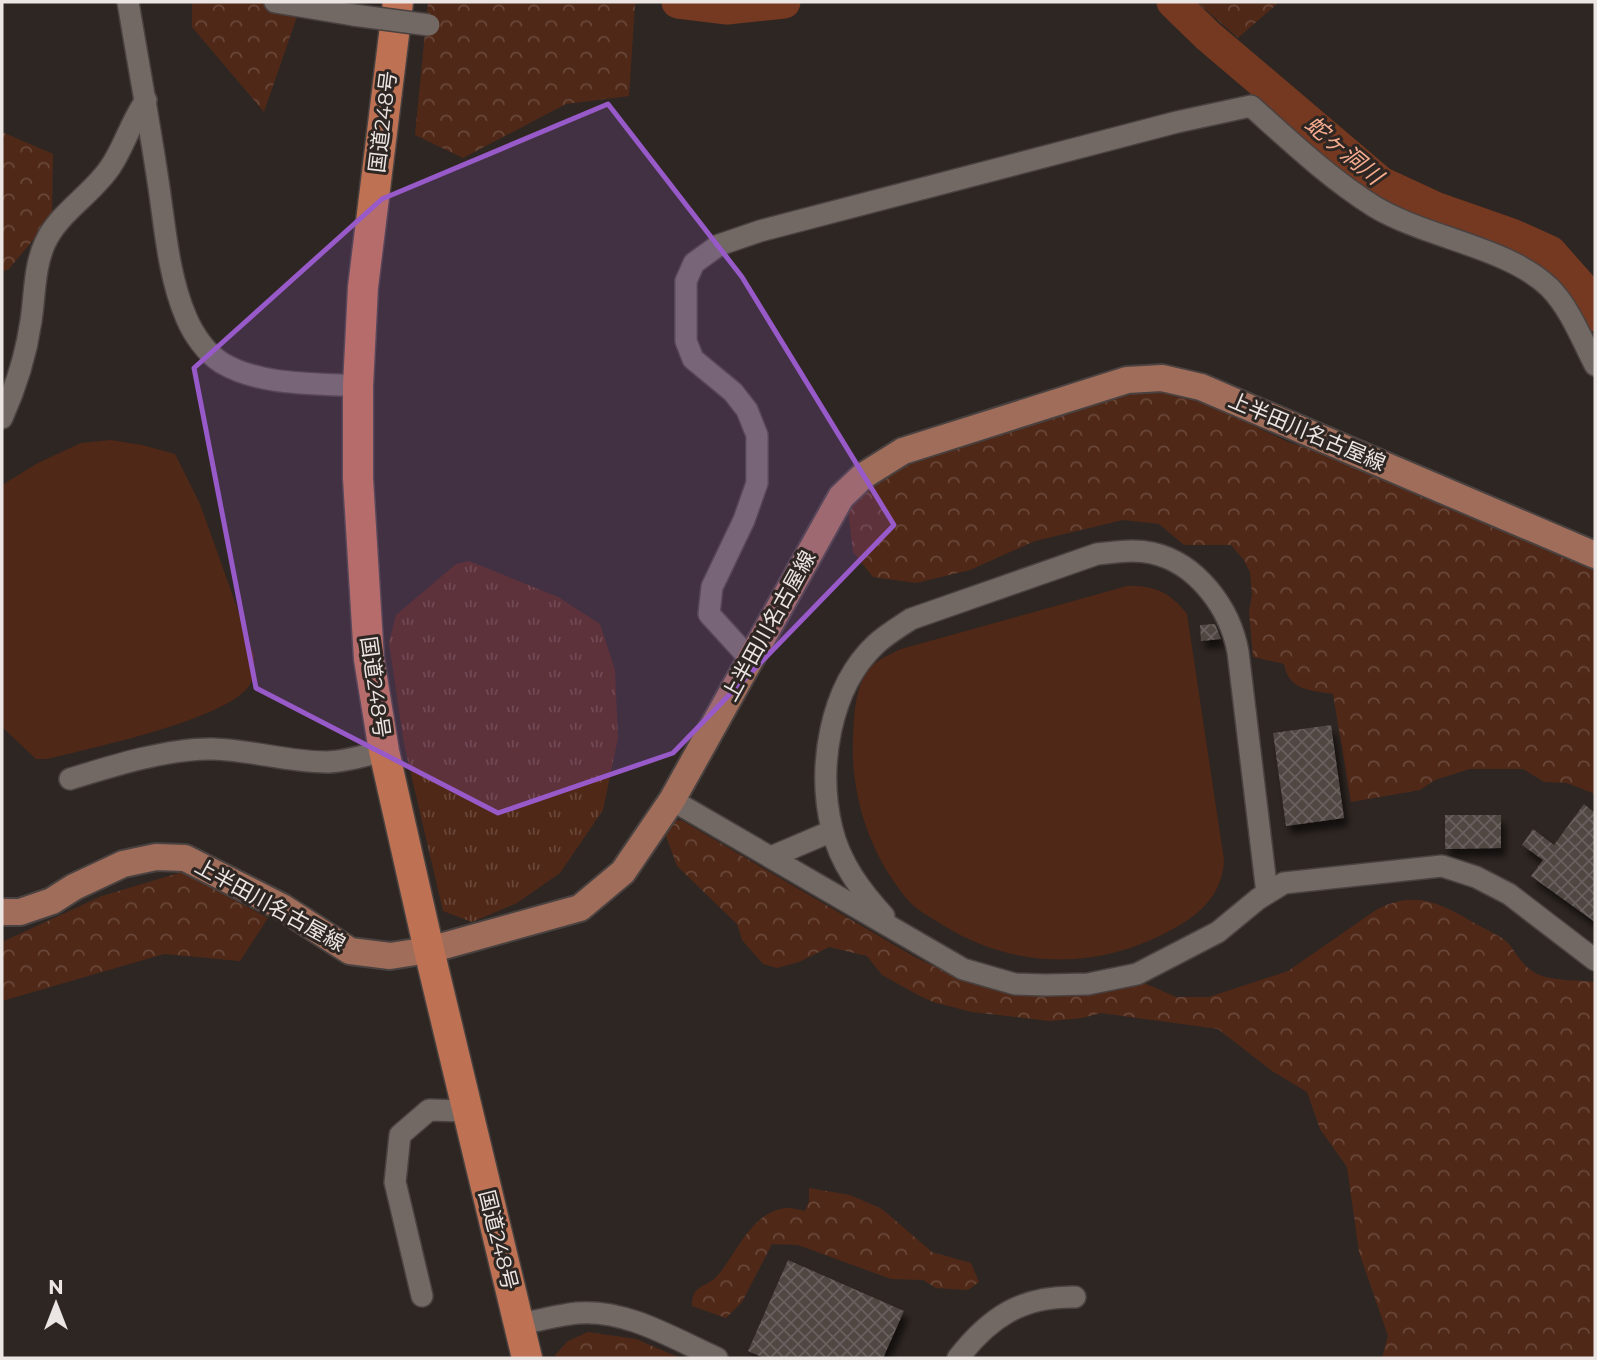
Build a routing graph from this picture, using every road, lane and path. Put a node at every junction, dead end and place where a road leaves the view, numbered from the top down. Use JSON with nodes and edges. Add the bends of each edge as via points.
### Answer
{"nodes":[{"id":1,"x":128,"y":2,"type":"edge"},
{"id":2,"x":275,"y":2,"type":"edge"},
{"id":3,"x":398,"y":2,"type":"edge"},
{"id":4,"x":429,"y":25,"type":"dead end"},
{"id":5,"x":146,"y":100,"type":"junction"},
{"id":6,"x":1595,"y":365,"type":"edge"},
{"id":7,"x":358,"y":386,"type":"junction"},
{"id":8,"x":2,"y":418,"type":"edge"},
{"id":9,"x":1595,"y":555,"type":"edge"},
{"id":10,"x":750,"y":659,"type":"junction"},
{"id":11,"x":384,"y":751,"type":"junction"},
{"id":12,"x":70,"y":779,"type":"dead end"},
{"id":13,"x":673,"y":800,"type":"junction"},
{"id":14,"x":832,"y":831,"type":"junction"},
{"id":15,"x":771,"y":858,"type":"junction"},
{"id":16,"x":1268,"y":893,"type":"junction"},
{"id":17,"x":2,"y":912,"type":"edge"},
{"id":18,"x":895,"y":929,"type":"junction"},
{"id":19,"x":429,"y":950,"type":"junction"},
{"id":20,"x":1595,"y":960,"type":"edge"},
{"id":21,"x":466,"y":1111,"type":"junction"},
{"id":22,"x":422,"y":1296,"type":"dead end"},
{"id":23,"x":1075,"y":1297,"type":"dead end"},
{"id":24,"x":519,"y":1324,"type":"junction"},
{"id":25,"x":527,"y":1358,"type":"edge"},
{"id":26,"x":717,"y":1358,"type":"edge"},
{"id":27,"x":958,"y":1358,"type":"edge"}],
"edges":[{"from":1,"to":5,"type":"street"},
{"from":2,"to":4,"type":"street","bridge":true},
{"from":3,"to":7,"type":"highway","name":"国道248号","via":[[363,287]]},
{"from":5,"to":7,"type":"street","via":[[172,268],[186,318],[201,344],[220,362],[242,372],[276,380]]},
{"from":5,"to":8,"type":"street","via":[[113,164],[46,241],[37,267],[24,355]]},
{"from":6,"to":10,"type":"street","via":[[1550,289],[1529,272],[1375,207],[1251,106],[719,245],[694,263],[686,281],[686,341],[692,359],[733,392],[747,410],[757,435],[757,482],[712,587],[709,614]]},
{"from":7,"to":11,"type":"highway","name":"国道248号","via":[[358,478],[369,659]]},
{"from":9,"to":10,"type":"main road","name":"上半田川名古屋線","via":[[1201,387],[1162,378],[1127,380],[902,451],[863,476],[841,497]]},
{"from":10,"to":13,"type":"main road","name":"上半田川名古屋線"},
{"from":11,"to":12,"type":"street","via":[[330,762],[209,749],[139,760]]},
{"from":11,"to":19,"type":"highway","name":"国道248号"},
{"from":13,"to":15,"type":"street"},
{"from":13,"to":19,"type":"main road","name":"上半田川名古屋線","via":[[623,872],[580,908]]},
{"from":14,"to":15,"type":"street"},
{"from":14,"to":16,"type":"street","via":[[826,785],[832,729],[852,675],[875,644],[911,619],[1097,554],[1151,553],[1195,576],[1226,613],[1234,632]]},
{"from":14,"to":18,"type":"street","via":[[854,878]]},
{"from":15,"to":18,"type":"street"},
{"from":16,"to":18,"type":"street","via":[[1219,932],[1137,974],[1088,984],[1015,984],[963,969]]},
{"from":16,"to":20,"type":"street","via":[[1284,883],[1442,866],[1509,894]]},
{"from":17,"to":19,"type":"main road","name":"上半田川名古屋線","via":[[20,912],[52,901],[123,864],[156,857],[186,858],[282,907],[350,951],[390,956]]},
{"from":19,"to":21,"type":"highway","name":"国道248号"},
{"from":21,"to":22,"type":"street","via":[[429,1110],[400,1135],[395,1182]]},
{"from":21,"to":24,"type":"highway","name":"国道248号"},
{"from":23,"to":27,"type":"street","via":[[1049,1296],[1019,1306],[984,1327]]},
{"from":24,"to":25,"type":"highway","name":"国道248号"},
{"from":24,"to":26,"type":"street","via":[[603,1314],[633,1321]]}]}
